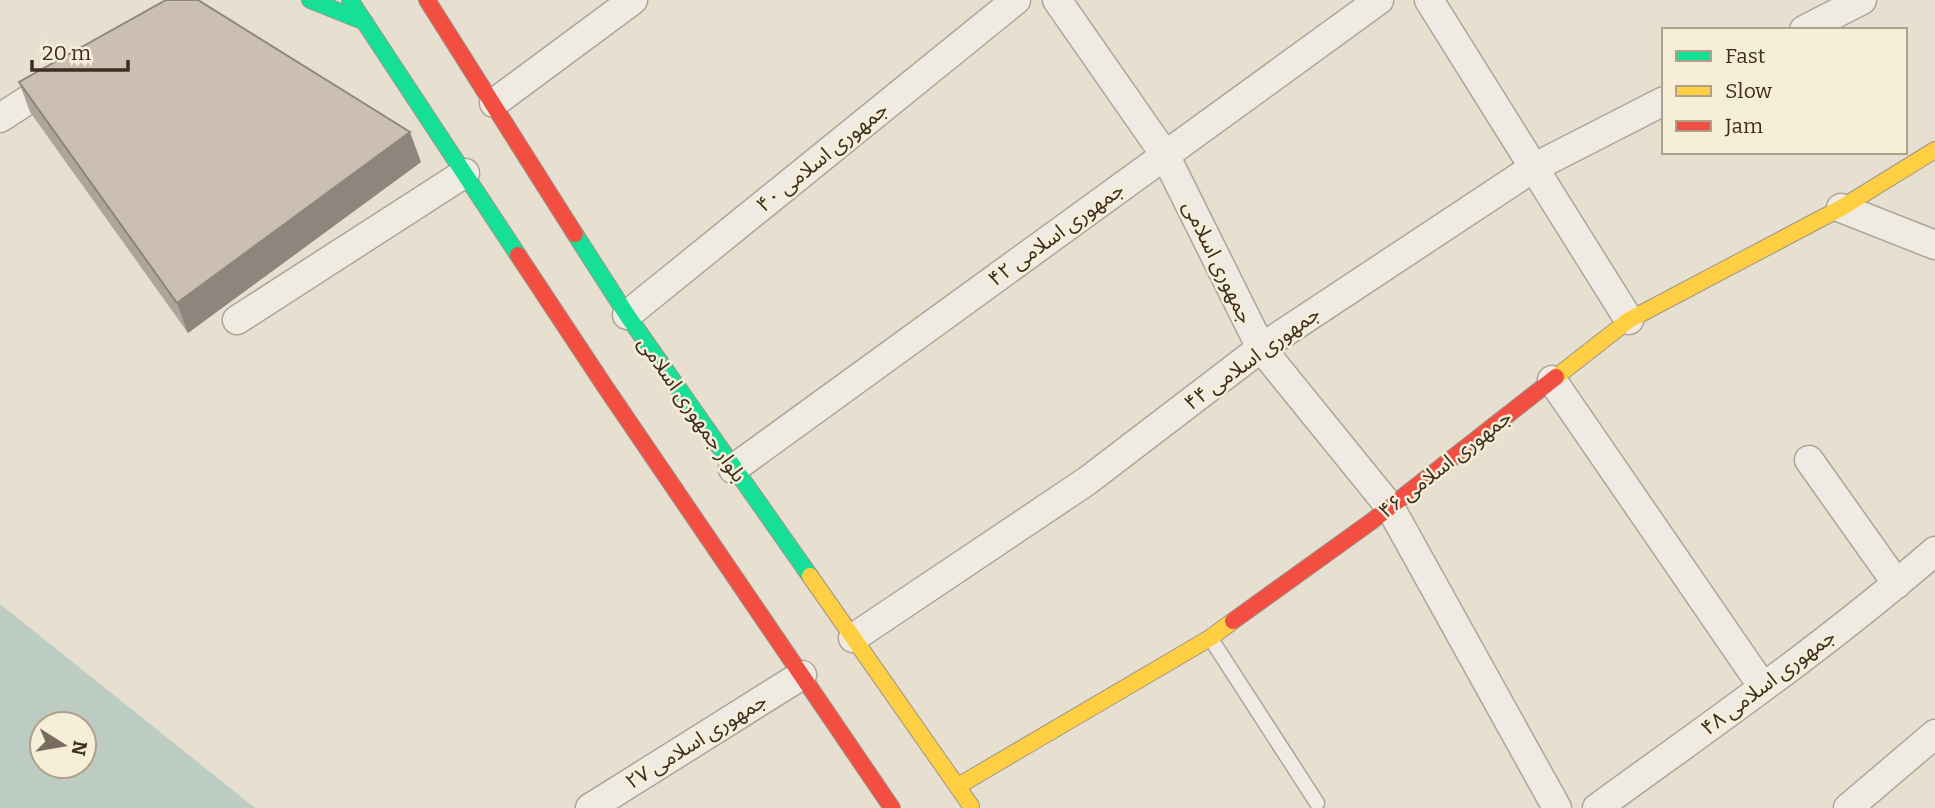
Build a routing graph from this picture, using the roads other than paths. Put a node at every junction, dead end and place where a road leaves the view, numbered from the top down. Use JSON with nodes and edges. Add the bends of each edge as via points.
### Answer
{"nodes":[{"id":1,"x":310,"y":0,"type":"edge"},
{"id":2,"x":350,"y":0,"type":"edge"},
{"id":3,"x":427,"y":0,"type":"edge"},
{"id":4,"x":633,"y":0,"type":"edge"},
{"id":5,"x":1016,"y":0,"type":"edge"},
{"id":6,"x":1057,"y":0,"type":"edge"},
{"id":7,"x":1379,"y":0,"type":"edge"},
{"id":8,"x":1429,"y":0,"type":"edge"},
{"id":9,"x":1862,"y":0,"type":"edge"},
{"id":10,"x":365,"y":22,"type":"junction"},
{"id":11,"x":1808,"y":28,"type":"edge"},
{"id":12,"x":79,"y":66,"type":"edge"},
{"id":13,"x":1662,"y":102,"type":"edge"},
{"id":14,"x":494,"y":103,"type":"junction"},
{"id":15,"x":0,"y":118,"type":"edge"},
{"id":16,"x":1935,"y":150,"type":"edge"},
{"id":17,"x":1165,"y":155,"type":"junction"},
{"id":18,"x":1533,"y":168,"type":"junction"},
{"id":19,"x":465,"y":173,"type":"junction"},
{"id":20,"x":1841,"y":208,"type":"junction"},
{"id":21,"x":1935,"y":244,"type":"edge"},
{"id":22,"x":627,"y":315,"type":"junction"},
{"id":23,"x":237,"y":320,"type":"dead end"},
{"id":24,"x":1629,"y":320,"type":"junction"},
{"id":25,"x":1261,"y":348,"type":"junction"},
{"id":26,"x":1552,"y":380,"type":"junction"},
{"id":27,"x":1809,"y":460,"type":"dead end"},
{"id":28,"x":733,"y":469,"type":"junction"},
{"id":29,"x":1390,"y":508,"type":"junction"},
{"id":30,"x":1935,"y":551,"type":"edge"},
{"id":31,"x":1897,"y":584,"type":"junction"},
{"id":32,"x":853,"y":638,"type":"junction"},
{"id":33,"x":1210,"y":638,"type":"junction"},
{"id":34,"x":802,"y":675,"type":"junction"},
{"id":35,"x":1763,"y":687,"type":"junction"},
{"id":36,"x":1935,"y":734,"type":"edge"},
{"id":37,"x":958,"y":786,"type":"junction"},
{"id":38,"x":1317,"y":803,"type":"dead end"},
{"id":39,"x":590,"y":808,"type":"edge"},
{"id":40,"x":892,"y":808,"type":"edge"},
{"id":41,"x":973,"y":808,"type":"edge"},
{"id":42,"x":1557,"y":808,"type":"edge"},
{"id":43,"x":1597,"y":808,"type":"edge"},
{"id":44,"x":1848,"y":808,"type":"edge"}],
"edges":[{"from":1,"to":10,"type":"main road"},
{"from":2,"to":10,"type":"main road"},
{"from":3,"to":14,"type":"main road","name":"بلوار جمهوری اسلامی"},
{"from":4,"to":14,"type":"street"},
{"from":5,"to":22,"type":"street","name":"جمهوری اسلامی ۴۰"},
{"from":6,"to":17,"type":"street","name":"جمهوری اسلامی"},
{"from":7,"to":17,"type":"street","name":"جمهوری اسلامی ۴۲"},
{"from":8,"to":18,"type":"street"},
{"from":9,"to":11,"type":"street"},
{"from":10,"to":19,"type":"main road"},
{"from":12,"to":15,"type":"street"},
{"from":13,"to":18,"type":"street","name":"جمهوری اسلامی ۴۴"},
{"from":14,"to":22,"type":"main road","name":"بلوار جمهوری اسلامی"},
{"from":16,"to":20,"type":"main road","name":"جمهوری اسلامی ۴۶"},
{"from":17,"to":25,"type":"street","name":"جمهوری اسلامی"},
{"from":17,"to":28,"type":"street","name":"جمهوری اسلامی ۴۲"},
{"from":18,"to":24,"type":"street"},
{"from":18,"to":25,"type":"street","name":"جمهوری اسلامی ۴۴"},
{"from":19,"to":23,"type":"street"},
{"from":19,"to":34,"type":"main road"},
{"from":20,"to":21,"type":"street"},
{"from":20,"to":24,"type":"main road","name":"جمهوری اسلامی ۴۶"},
{"from":22,"to":28,"type":"main road","name":"بلوار جمهوری اسلامی"},
{"from":24,"to":26,"type":"main road","name":"جمهوری اسلامی ۴۶"},
{"from":25,"to":29,"type":"street","name":"جمهوری اسلامی"},
{"from":25,"to":32,"type":"street","name":"جمهوری اسلامی ۴۴","via":[[1087,481]]},
{"from":26,"to":29,"type":"main road","name":"جمهوری اسلامی ۴۶"},
{"from":26,"to":35,"type":"street"},
{"from":27,"to":31,"type":"street"},
{"from":28,"to":32,"type":"main road","name":"بلوار جمهوری اسلامی"},
{"from":29,"to":33,"type":"main road","name":"جمهوری اسلامی ۴۶"},
{"from":29,"to":42,"type":"street","name":"جمهوری اسلامی"},
{"from":30,"to":31,"type":"street","name":"جمهوری اسلامی ۴۸"},
{"from":31,"to":35,"type":"street","name":"جمهوری اسلامی ۴۸"},
{"from":32,"to":37,"type":"main road","name":"بلوار جمهوری اسلامی"},
{"from":33,"to":37,"type":"main road","name":"جمهوری اسلامی ۴۶"},
{"from":33,"to":38,"type":"lane"},
{"from":34,"to":39,"type":"street","name":"جمهوری اسلامی ۲۷"},
{"from":34,"to":40,"type":"main road"},
{"from":35,"to":43,"type":"street","name":"جمهوری اسلامی ۴۸"},
{"from":36,"to":44,"type":"street"},
{"from":37,"to":41,"type":"main road","name":"بلوار جمهوری اسلامی"}]}
